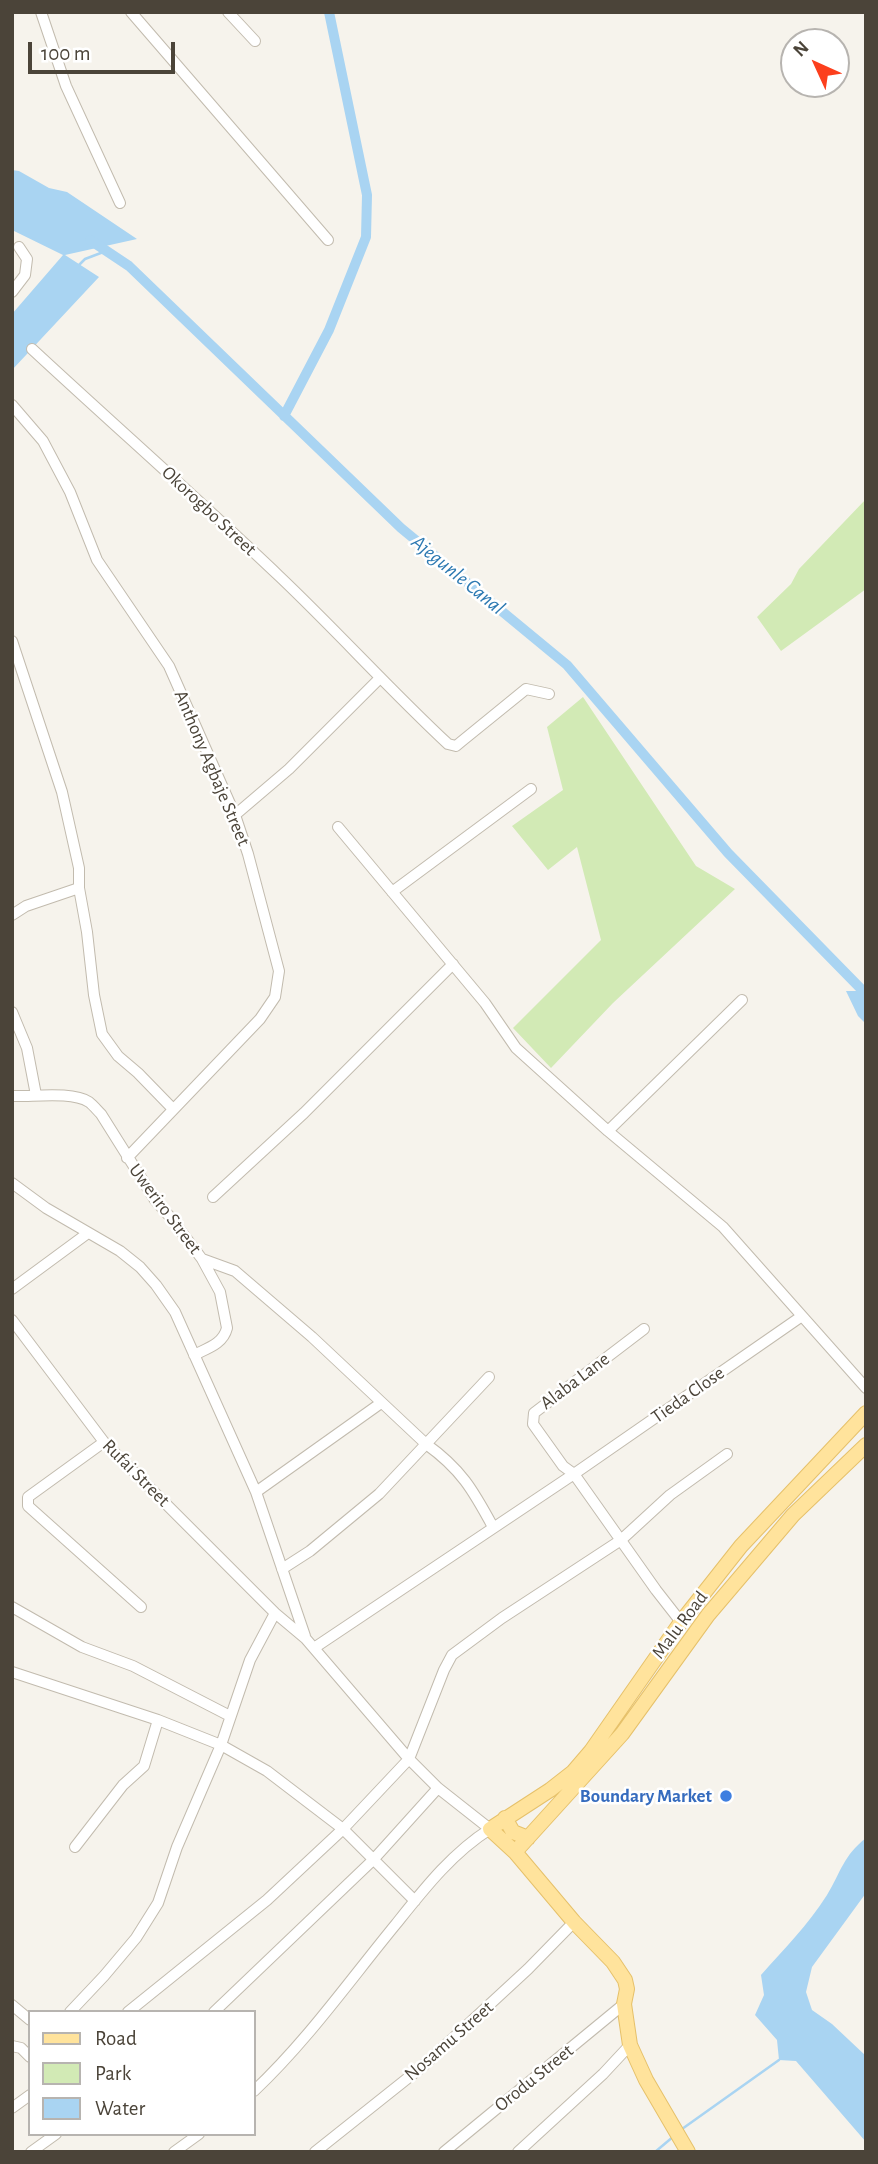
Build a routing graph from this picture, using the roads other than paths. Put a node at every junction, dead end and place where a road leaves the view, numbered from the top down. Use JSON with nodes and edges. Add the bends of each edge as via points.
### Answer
{"nodes":[{"id":1,"x":41,"y":12,"type":"edge"},
{"id":2,"x":131,"y":12,"type":"edge"},
{"id":3,"x":228,"y":12,"type":"edge"},
{"id":4,"x":256,"y":41,"type":"dead end"},
{"id":5,"x":120,"y":203,"type":"dead end"},
{"id":6,"x":328,"y":240,"type":"dead end"},
{"id":7,"x":19,"y":247,"type":"dead end"},
{"id":8,"x":12,"y":292,"type":"edge"},
{"id":9,"x":32,"y":349,"type":"dead end"},
{"id":10,"x":12,"y":405,"type":"edge"},
{"id":11,"x":12,"y":641,"type":"edge"},
{"id":12,"x":380,"y":678,"type":"junction"},
{"id":13,"x":549,"y":694,"type":"dead end"},
{"id":14,"x":531,"y":789,"type":"dead end"},
{"id":15,"x":235,"y":815,"type":"junction"},
{"id":16,"x":338,"y":827,"type":"dead end"},
{"id":17,"x":79,"y":888,"type":"junction"},
{"id":18,"x":392,"y":892,"type":"junction"},
{"id":19,"x":12,"y":915,"type":"edge"},
{"id":20,"x":453,"y":964,"type":"junction"},
{"id":21,"x":742,"y":1000,"type":"dead end"},
{"id":22,"x":12,"y":1012,"type":"edge"},
{"id":23,"x":36,"y":1095,"type":"junction"},
{"id":24,"x":12,"y":1096,"type":"edge"},
{"id":25,"x":173,"y":1110,"type":"junction"},
{"id":26,"x":608,"y":1131,"type":"junction"},
{"id":27,"x":127,"y":1158,"type":"junction"},
{"id":28,"x":12,"y":1183,"type":"edge"},
{"id":29,"x":213,"y":1197,"type":"dead end"},
{"id":30,"x":88,"y":1233,"type":"junction"},
{"id":31,"x":202,"y":1259,"type":"junction"},
{"id":32,"x":12,"y":1273,"type":"edge"},
{"id":33,"x":17,"y":1286,"type":"edge"},
{"id":34,"x":802,"y":1316,"type":"junction"},
{"id":35,"x":12,"y":1320,"type":"edge"},
{"id":36,"x":644,"y":1329,"type":"dead end"},
{"id":37,"x":194,"y":1355,"type":"junction"},
{"id":38,"x":489,"y":1377,"type":"dead end"},
{"id":39,"x":866,"y":1388,"type":"edge"},
{"id":40,"x":381,"y":1403,"type":"junction"},
{"id":41,"x":866,"y":1413,"type":"edge"},
{"id":42,"x":104,"y":1442,"type":"junction"},
{"id":43,"x":426,"y":1444,"type":"junction"},
{"id":44,"x":866,"y":1445,"type":"edge"},
{"id":45,"x":727,"y":1454,"type":"dead end"},
{"id":46,"x":574,"y":1474,"type":"junction"},
{"id":47,"x":256,"y":1492,"type":"junction"},
{"id":48,"x":493,"y":1527,"type":"junction"},
{"id":49,"x":621,"y":1540,"type":"junction"},
{"id":50,"x":282,"y":1569,"type":"junction"},
{"id":51,"x":696,"y":1602,"type":"junction"},
{"id":52,"x":12,"y":1607,"type":"edge"},
{"id":53,"x":141,"y":1607,"type":"dead end"},
{"id":54,"x":275,"y":1613,"type":"junction"},
{"id":55,"x":708,"y":1615,"type":"junction"},
{"id":56,"x":681,"y":1622,"type":"junction"},
{"id":57,"x":306,"y":1639,"type":"junction"},
{"id":58,"x":314,"y":1648,"type":"junction"},
{"id":59,"x":12,"y":1672,"type":"edge"},
{"id":60,"x":230,"y":1716,"type":"junction"},
{"id":61,"x":158,"y":1720,"type":"junction"},
{"id":62,"x":221,"y":1745,"type":"junction"},
{"id":63,"x":408,"y":1759,"type":"junction"},
{"id":64,"x":438,"y":1788,"type":"junction"},
{"id":65,"x":505,"y":1818,"type":"junction"},
{"id":66,"x":343,"y":1829,"type":"junction"},
{"id":67,"x":486,"y":1832,"type":"junction"},
{"id":68,"x":528,"y":1838,"type":"junction"},
{"id":69,"x":75,"y":1847,"type":"dead end"},
{"id":70,"x":514,"y":1852,"type":"junction"},
{"id":71,"x":373,"y":1860,"type":"junction"},
{"id":72,"x":415,"y":1901,"type":"junction"},
{"id":73,"x":574,"y":1922,"type":"junction"},
{"id":74,"x":624,"y":2004,"type":"junction"},
{"id":75,"x":12,"y":2005,"type":"edge"},
{"id":76,"x":72,"y":2010,"type":"edge"},
{"id":77,"x":130,"y":2010,"type":"edge"},
{"id":78,"x":216,"y":2010,"type":"edge"},
{"id":79,"x":28,"y":2018,"type":"edge"},
{"id":80,"x":630,"y":2045,"type":"junction"},
{"id":81,"x":256,"y":2089,"type":"edge"},
{"id":82,"x":28,"y":2096,"type":"edge"},
{"id":83,"x":12,"y":2108,"type":"edge"},
{"id":84,"x":53,"y":2136,"type":"edge"},
{"id":85,"x":195,"y":2136,"type":"edge"},
{"id":86,"x":31,"y":2152,"type":"edge"},
{"id":87,"x":174,"y":2152,"type":"edge"},
{"id":88,"x":315,"y":2152,"type":"edge"},
{"id":89,"x":444,"y":2152,"type":"edge"},
{"id":90,"x":518,"y":2152,"type":"edge"},
{"id":91,"x":688,"y":2152,"type":"edge"}],
"edges":[{"from":1,"to":5,"type":"street","via":[[66,86]]},
{"from":2,"to":6,"type":"street"},
{"from":3,"to":4,"type":"street"},
{"from":7,"to":8,"type":"street","via":[[27,259],[25,275]]},
{"from":9,"to":12,"type":"street","name":"Okorogbo Street","via":[[278,575]]},
{"from":10,"to":15,"type":"street","name":"Anthony Agbaje Street","via":[[43,441],[70,492],[97,560],[169,666]]},
{"from":11,"to":17,"type":"street","via":[[62,792]]},
{"from":12,"to":13,"type":"street","name":"Okorogbo Street","via":[[456,746],[521,692],[530,689]]},
{"from":12,"to":15,"type":"street","via":[[289,769]]},
{"from":14,"to":18,"type":"street"},
{"from":15,"to":25,"type":"street","name":"Anthony Agbaje Street","via":[[279,971],[275,997]]},
{"from":16,"to":18,"type":"street"},
{"from":17,"to":19,"type":"street"},
{"from":17,"to":25,"type":"street","via":[[102,1034]]},
{"from":18,"to":20,"type":"street"},
{"from":20,"to":26,"type":"street","via":[[516,1048]]},
{"from":20,"to":29,"type":"street"},
{"from":21,"to":26,"type":"street"},
{"from":22,"to":23,"type":"street","via":[[27,1048]]},
{"from":23,"to":24,"type":"street","name":"Uweriro Street"},
{"from":23,"to":27,"type":"street","name":"Uweriro Street","via":[[89,1102]]},
{"from":25,"to":27,"type":"street","name":"Anthony Agbaje Street"},
{"from":26,"to":34,"type":"street","via":[[723,1227]]},
{"from":27,"to":31,"type":"street","name":"Uweriro Street"},
{"from":28,"to":30,"type":"street"},
{"from":30,"to":33,"type":"street"},
{"from":30,"to":37,"type":"street","via":[[120,1251],[156,1285],[175,1312]]},
{"from":31,"to":37,"type":"street","name":"Uweriro Street","via":[[220,1292],[227,1328],[223,1339]]},
{"from":31,"to":40,"type":"street","via":[[235,1271]]},
{"from":32,"to":33,"type":"street"},
{"from":34,"to":39,"type":"street"},
{"from":34,"to":46,"type":"street","name":"Tieda Close"},
{"from":35,"to":42,"type":"street","name":"Rufai Street"},
{"from":36,"to":46,"type":"street","name":"Alaba Lane","via":[[534,1413],[537,1431]]},
{"from":37,"to":47,"type":"street"},
{"from":38,"to":43,"type":"street"},
{"from":40,"to":43,"type":"street"},
{"from":40,"to":47,"type":"street"},
{"from":41,"to":51,"type":"main road","name":"Malu Road","via":[[748,1538]]},
{"from":42,"to":53,"type":"street","via":[[28,1497],[28,1506]]},
{"from":42,"to":54,"type":"street","name":"Rufai Street"},
{"from":43,"to":48,"type":"street","via":[[460,1472]]},
{"from":43,"to":50,"type":"street","via":[[379,1494]]},
{"from":44,"to":55,"type":"main road","name":"Malu Road","via":[[793,1515]]},
{"from":45,"to":49,"type":"street","via":[[670,1495]]},
{"from":46,"to":48,"type":"street","name":"Tieda Close"},
{"from":46,"to":49,"type":"street"},
{"from":47,"to":50,"type":"street"},
{"from":48,"to":58,"type":"street","name":"Tieda Close"},
{"from":49,"to":56,"type":"street"},
{"from":49,"to":63,"type":"street","via":[[453,1655]]},
{"from":50,"to":57,"type":"street"},
{"from":51,"to":55,"type":"main road"},
{"from":51,"to":56,"type":"main road","name":"Malu Road"},
{"from":52,"to":60,"type":"street","via":[[82,1647],[133,1666]]},
{"from":54,"to":57,"type":"street","name":"Rufai Street"},
{"from":54,"to":60,"type":"street","via":[[250,1660]]},
{"from":55,"to":68,"type":"main road","name":"Malu Road","via":[[622,1734]]},
{"from":56,"to":65,"type":"main road","name":"Malu Road","via":[[573,1772]]},
{"from":57,"to":58,"type":"street"},
{"from":58,"to":63,"type":"street"},
{"from":59,"to":61,"type":"street"},
{"from":60,"to":62,"type":"street"},
{"from":61,"to":62,"type":"street"},
{"from":61,"to":69,"type":"street","via":[[144,1766]]},
{"from":62,"to":66,"type":"street","via":[[267,1771]]},
{"from":62,"to":76,"type":"street","via":[[158,1903],[128,1947]]},
{"from":63,"to":64,"type":"street"},
{"from":63,"to":66,"type":"street"},
{"from":64,"to":67,"type":"street"},
{"from":64,"to":71,"type":"street"},
{"from":65,"to":67,"type":"main road","name":"Malu Road"},
{"from":65,"to":68,"type":"main road","via":[[513,1832]]},
{"from":66,"to":71,"type":"street"},
{"from":66,"to":77,"type":"street","via":[[267,1900]]},
{"from":67,"to":70,"type":"main road"},
{"from":67,"to":72,"type":"street","via":[[461,1850]]},
{"from":68,"to":70,"type":"main road","name":"Malu Road"},
{"from":70,"to":73,"type":"main road"},
{"from":71,"to":72,"type":"street"},
{"from":71,"to":78,"type":"street"},
{"from":72,"to":81,"type":"street"},
{"from":73,"to":74,"type":"main road","via":[[625,1980]]},
{"from":73,"to":88,"type":"street","name":"Nosamu Street","via":[[423,2066]]},
{"from":74,"to":80,"type":"main road"},
{"from":74,"to":89,"type":"street","name":"Orodu Street"},
{"from":75,"to":79,"type":"street"},
{"from":80,"to":90,"type":"street"},
{"from":80,"to":91,"type":"main road"},
{"from":82,"to":83,"type":"street"},
{"from":84,"to":86,"type":"street"},
{"from":85,"to":87,"type":"street"}]}
